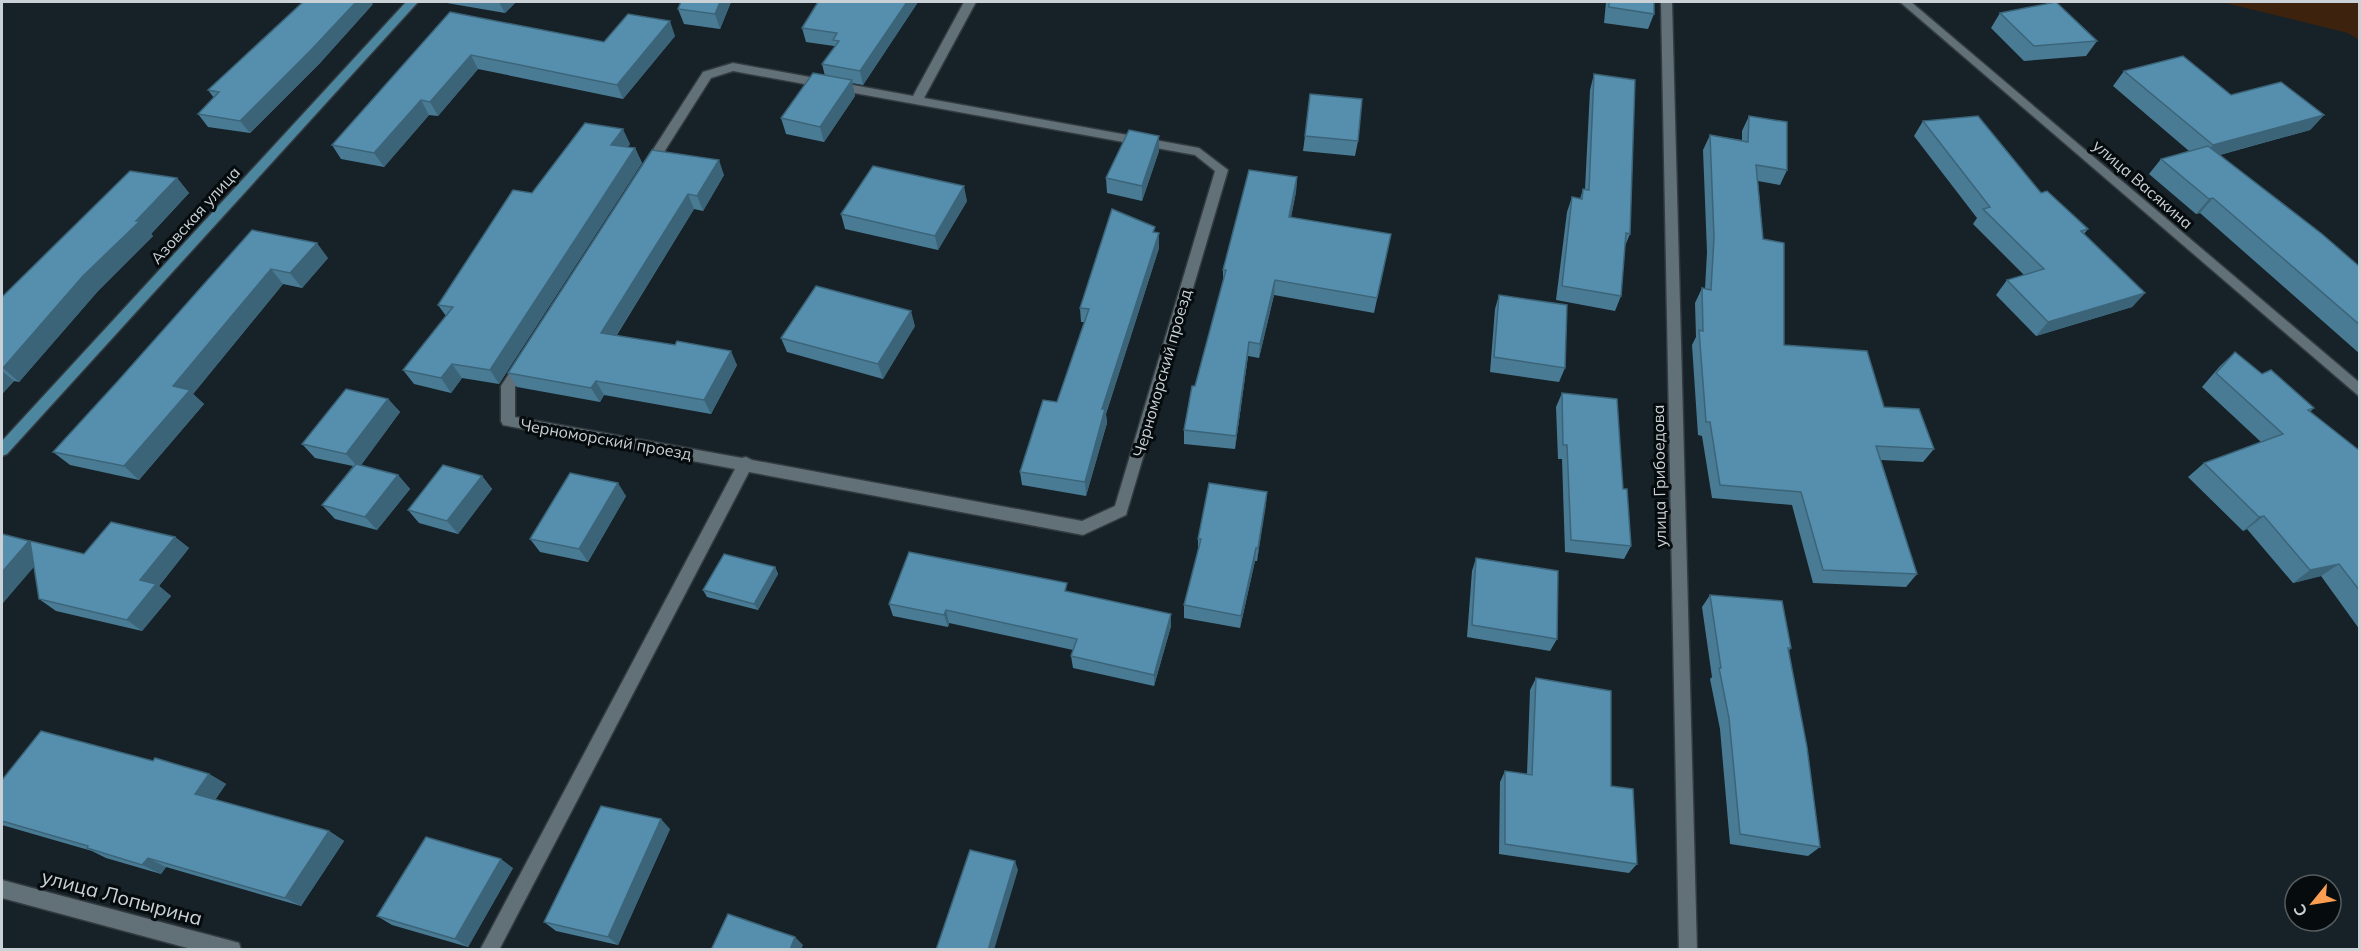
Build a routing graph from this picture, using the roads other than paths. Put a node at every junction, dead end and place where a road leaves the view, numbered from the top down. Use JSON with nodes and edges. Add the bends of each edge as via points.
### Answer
{"nodes":[{"id":1,"x":412,"y":2,"type":"edge"},
{"id":2,"x":970,"y":2,"type":"edge"},
{"id":3,"x":1666,"y":2,"type":"edge"},
{"id":4,"x":1905,"y":2,"type":"edge"},
{"id":5,"x":916,"y":101,"type":"junction"},
{"id":6,"x":2360,"y":392,"type":"edge"},
{"id":7,"x":2,"y":450,"type":"edge"},
{"id":8,"x":746,"y":463,"type":"junction"},
{"id":9,"x":2,"y":889,"type":"edge"},
{"id":10,"x":232,"y":950,"type":"edge"},
{"id":11,"x":489,"y":950,"type":"edge"},
{"id":12,"x":1688,"y":950,"type":"edge"}],
"edges":[{"from":1,"to":7,"type":"street","name":"Азовская улица"},
{"from":2,"to":5,"type":"street"},
{"from":3,"to":12,"type":"street","name":"улица Грибоедова"},
{"from":4,"to":6,"type":"street","name":"улица Васякина"},
{"from":5,"to":8,"type":"street","name":"Черноморский проезд","via":[[733,67],[707,75],[508,386],[508,422]]},
{"from":5,"to":8,"type":"street","name":"Черноморский проезд","via":[[1199,152],[1222,170],[1122,510],[1083,528]]},
{"from":8,"to":11,"type":"street"},
{"from":9,"to":10,"type":"street","name":"улица Лопырина"}]}
